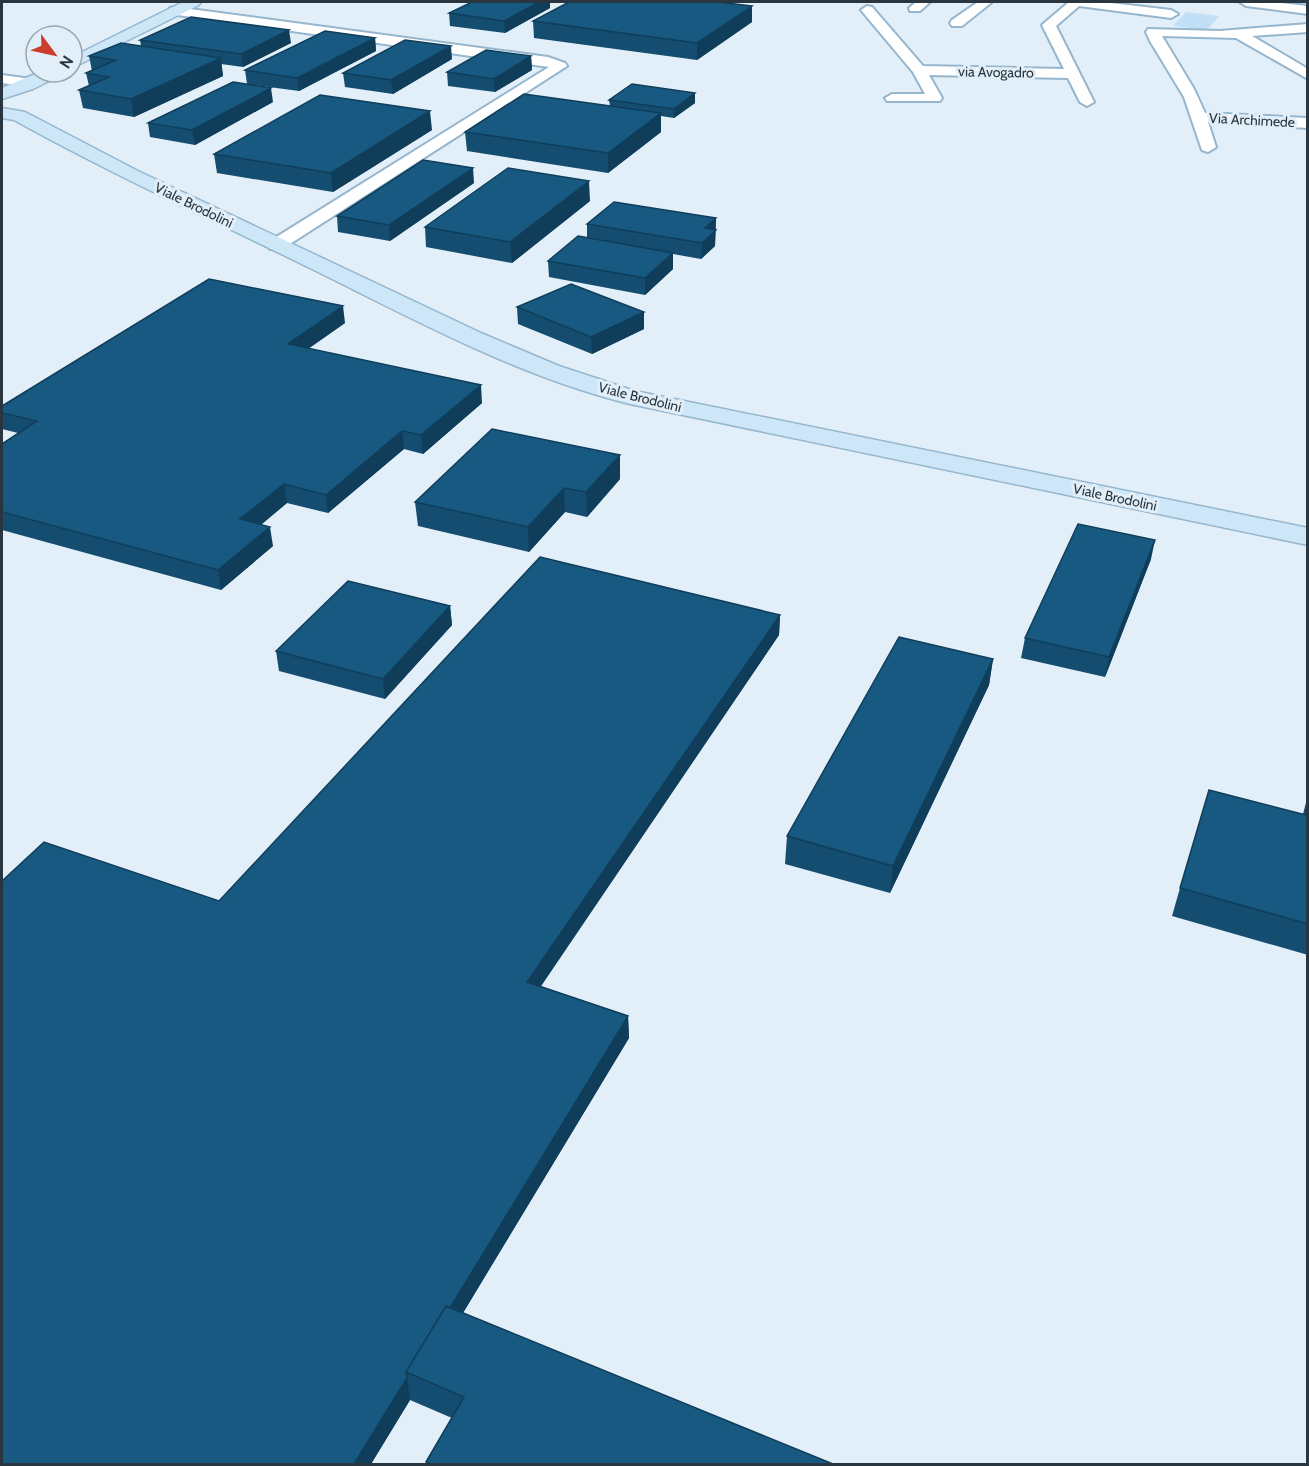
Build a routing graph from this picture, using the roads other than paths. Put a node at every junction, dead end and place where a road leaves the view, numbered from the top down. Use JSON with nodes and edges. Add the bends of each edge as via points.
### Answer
{"nodes":[{"id":1,"x":194,"y":2,"type":"edge"},
{"id":2,"x":986,"y":2,"type":"edge"},
{"id":3,"x":1076,"y":2,"type":"edge"},
{"id":4,"x":1184,"y":2,"type":"edge"},
{"id":5,"x":1253,"y":2,"type":"edge"},
{"id":6,"x":867,"y":10,"type":"dead end"},
{"id":7,"x":1308,"y":10,"type":"edge"},
{"id":8,"x":175,"y":11,"type":"junction"},
{"id":9,"x":1171,"y":14,"type":"junction"},
{"id":10,"x":957,"y":23,"type":"dead end"},
{"id":11,"x":1306,"y":30,"type":"edge"},
{"id":12,"x":1153,"y":32,"type":"junction"},
{"id":13,"x":1237,"y":33,"type":"junction"},
{"id":14,"x":84,"y":57,"type":"edge"},
{"id":15,"x":919,"y":70,"type":"junction"},
{"id":16,"x":1074,"y":74,"type":"junction"},
{"id":17,"x":1308,"y":75,"type":"edge"},
{"id":18,"x":2,"y":80,"type":"edge"},
{"id":19,"x":24,"y":83,"type":"edge"},
{"id":20,"x":29,"y":84,"type":"joint"},
{"id":21,"x":2,"y":94,"type":"edge"},
{"id":22,"x":891,"y":98,"type":"dead end"},
{"id":23,"x":1087,"y":102,"type":"dead end"},
{"id":24,"x":10,"y":108,"type":"edge"},
{"id":25,"x":1199,"y":117,"type":"junction"},
{"id":26,"x":1307,"y":125,"type":"edge"},
{"id":27,"x":1208,"y":147,"type":"dead end"},
{"id":28,"x":276,"y":245,"type":"junction"},
{"id":29,"x":1308,"y":537,"type":"edge"}],
"edges":[{"from":1,"to":8,"type":"street"},
{"from":2,"to":10,"type":"street"},
{"from":3,"to":9,"type":"street"},
{"from":3,"to":16,"type":"street","via":[[1049,25]]},
{"from":4,"to":9,"type":"street"},
{"from":5,"to":7,"type":"street"},
{"from":6,"to":15,"type":"street"},
{"from":8,"to":14,"type":"street"},
{"from":8,"to":28,"type":"street","via":[[548,61],[560,66]]},
{"from":9,"to":12,"type":"street"},
{"from":11,"to":13,"type":"street"},
{"from":12,"to":13,"type":"street"},
{"from":12,"to":25,"type":"street"},
{"from":13,"to":17,"type":"street"},
{"from":15,"to":16,"type":"street","name":"via Avogadro"},
{"from":15,"to":22,"type":"street","via":[[935,98]]},
{"from":16,"to":23,"type":"street"},
{"from":18,"to":19,"type":"street"},
{"from":20,"to":21,"type":"street"},
{"from":20,"to":24,"type":"street"},
{"from":24,"to":28,"type":"street","name":"Viale Brodolini"},
{"from":25,"to":26,"type":"street","name":"Via Archimede"},
{"from":25,"to":27,"type":"street"},
{"from":28,"to":29,"type":"street","name":"Viale Brodolini","via":[[498,351],[630,397]]}]}
